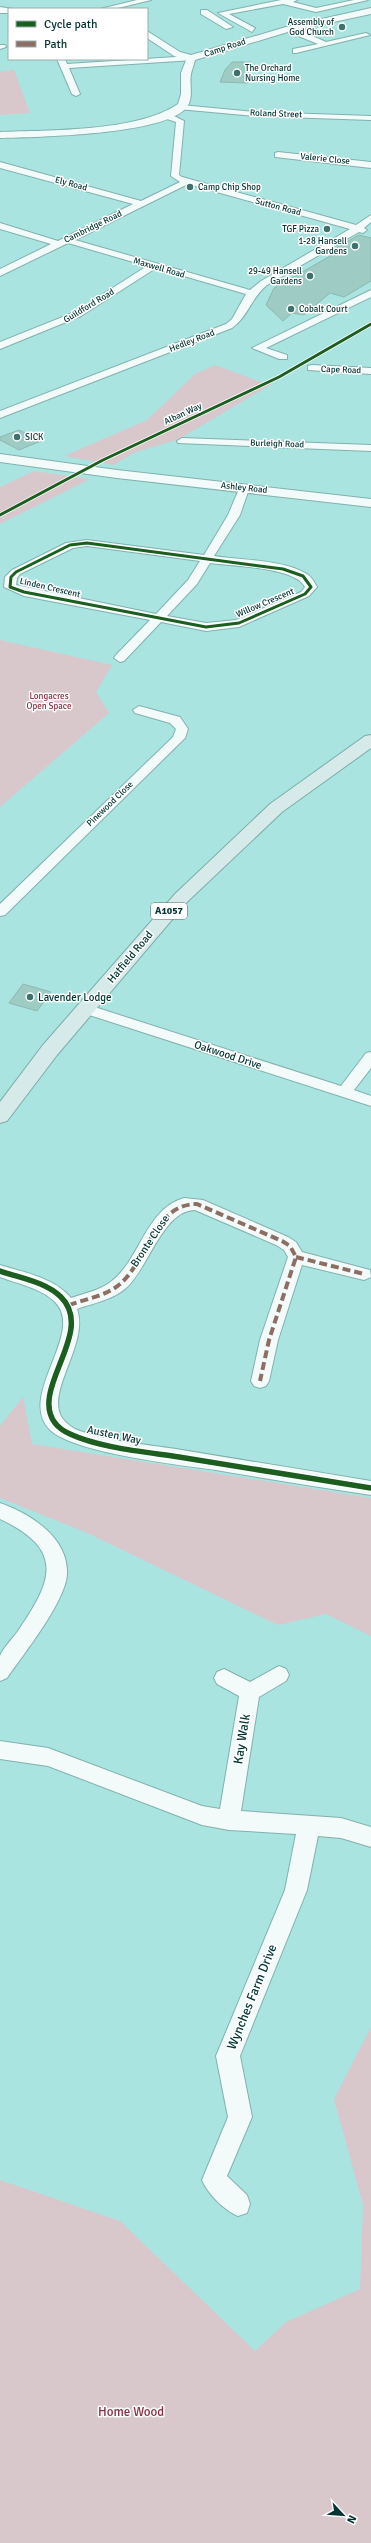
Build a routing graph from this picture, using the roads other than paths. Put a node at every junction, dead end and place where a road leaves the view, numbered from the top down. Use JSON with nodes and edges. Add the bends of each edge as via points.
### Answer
{"nodes":[{"id":1,"x":147,"y":0,"type":"edge"},
{"id":2,"x":293,"y":0,"type":"edge"},
{"id":3,"x":364,"y":0,"type":"edge"},
{"id":4,"x":283,"y":2,"type":"junction"},
{"id":5,"x":338,"y":7,"type":"junction"},
{"id":6,"x":109,"y":8,"type":"edge"},
{"id":7,"x":371,"y":11,"type":"edge"},
{"id":8,"x":204,"y":12,"type":"dead end"},
{"id":9,"x":354,"y":15,"type":"junction"},
{"id":10,"x":289,"y":29,"type":"junction"},
{"id":11,"x":148,"y":35,"type":"edge"},
{"id":12,"x":252,"y":35,"type":"junction"},
{"id":13,"x":366,"y":35,"type":"dead end"},
{"id":14,"x":327,"y":45,"type":"junction"},
{"id":15,"x":296,"y":51,"type":"dead end"},
{"id":16,"x":191,"y":58,"type":"junction"},
{"id":17,"x":139,"y":60,"type":"edge"},
{"id":18,"x":148,"y":60,"type":"edge"},
{"id":19,"x":62,"y":63,"type":"edge"},
{"id":20,"x":76,"y":94,"type":"dead end"},
{"id":21,"x":181,"y":107,"type":"junction"},
{"id":22,"x":167,"y":116,"type":"junction"},
{"id":23,"x":371,"y":118,"type":"edge"},
{"id":24,"x":0,"y":135,"type":"edge"},
{"id":25,"x":278,"y":155,"type":"dead end"},
{"id":26,"x":0,"y":165,"type":"edge"},
{"id":27,"x":371,"y":165,"type":"edge"},
{"id":28,"x":186,"y":182,"type":"junction"},
{"id":29,"x":142,"y":204,"type":"junction"},
{"id":30,"x":371,"y":218,"type":"edge"},
{"id":31,"x":0,"y":226,"type":"edge"},
{"id":32,"x":358,"y":228,"type":"junction"},
{"id":33,"x":371,"y":233,"type":"edge"},
{"id":34,"x":63,"y":242,"type":"junction"},
{"id":35,"x":152,"y":266,"type":"junction"},
{"id":36,"x":0,"y":273,"type":"edge"},
{"id":37,"x":252,"y":293,"type":"junction"},
{"id":38,"x":371,"y":293,"type":"edge"},
{"id":39,"x":0,"y":346,"type":"edge"},
{"id":40,"x":283,"y":357,"type":"dead end"},
{"id":41,"x":312,"y":368,"type":"dead end"},
{"id":42,"x":371,"y":371,"type":"edge"},
{"id":43,"x":0,"y":415,"type":"edge"},
{"id":44,"x":182,"y":441,"type":"dead end"},
{"id":45,"x":371,"y":448,"type":"edge"},
{"id":46,"x":0,"y":458,"type":"edge"},
{"id":47,"x":363,"y":459,"type":"dead end"},
{"id":48,"x":244,"y":489,"type":"junction"},
{"id":49,"x":371,"y":503,"type":"edge"},
{"id":50,"x":208,"y":559,"type":"junction"},
{"id":51,"x":5,"y":588,"type":"edge"},
{"id":52,"x":159,"y":619,"type":"junction"},
{"id":53,"x":120,"y":658,"type":"dead end"},
{"id":54,"x":139,"y":710,"type":"dead end"},
{"id":55,"x":371,"y":740,"type":"edge"},
{"id":56,"x":0,"y":912,"type":"edge"},
{"id":57,"x":85,"y":1009,"type":"junction"},
{"id":58,"x":371,"y":1056,"type":"edge"},
{"id":59,"x":344,"y":1093,"type":"junction"},
{"id":60,"x":371,"y":1101,"type":"edge"},
{"id":61,"x":0,"y":1116,"type":"edge"},
{"id":62,"x":296,"y":1257,"type":"junction"},
{"id":63,"x":0,"y":1271,"type":"edge"},
{"id":64,"x":364,"y":1274,"type":"dead end"},
{"id":65,"x":69,"y":1305,"type":"junction"},
{"id":66,"x":260,"y":1381,"type":"dead end"},
{"id":67,"x":371,"y":1488,"type":"edge"},
{"id":68,"x":0,"y":1511,"type":"edge"},
{"id":69,"x":0,"y":1672,"type":"edge"},
{"id":70,"x":279,"y":1675,"type":"dead end"},
{"id":71,"x":224,"y":1678,"type":"dead end"},
{"id":72,"x":250,"y":1692,"type":"junction"},
{"id":73,"x":0,"y":1750,"type":"edge"},
{"id":74,"x":229,"y":1820,"type":"junction"},
{"id":75,"x":308,"y":1826,"type":"junction"},
{"id":76,"x":371,"y":1837,"type":"edge"},
{"id":77,"x":238,"y":2204,"type":"dead end"}],
"edges":[{"from":1,"to":6,"type":"street"},
{"from":2,"to":4,"type":"street"},
{"from":3,"to":5,"type":"street"},
{"from":4,"to":5,"type":"street","via":[[311,10]]},
{"from":4,"to":12,"type":"street","via":[[222,13]]},
{"from":5,"to":9,"type":"street"},
{"from":7,"to":9,"type":"street","name":"Camp Road"},
{"from":8,"to":12,"type":"street","via":[[237,32]]},
{"from":9,"to":10,"type":"street","name":"Camp Road"},
{"from":10,"to":12,"type":"street","name":"Camp Road"},
{"from":10,"to":14,"type":"street"},
{"from":11,"to":16,"type":"street","via":[[177,54]]},
{"from":12,"to":16,"type":"street","name":"Camp Road"},
{"from":13,"to":14,"type":"street"},
{"from":14,"to":15,"type":"street"},
{"from":16,"to":18,"type":"street"},
{"from":16,"to":21,"type":"street","name":"Camp Road","via":[[186,72],[186,94]]},
{"from":17,"to":19,"type":"street"},
{"from":19,"to":20,"type":"street"},
{"from":21,"to":22,"type":"street"},
{"from":21,"to":23,"type":"street","name":"Roland Street"},
{"from":22,"to":24,"type":"street","via":[[120,126]]},
{"from":22,"to":28,"type":"street","via":[[180,121],[175,176]]},
{"from":25,"to":27,"type":"street","name":"Valerie Close"},
{"from":26,"to":29,"type":"street","name":"Ely Road"},
{"from":28,"to":29,"type":"street","name":"Cambridge Road"},
{"from":28,"to":32,"type":"street","name":"Sutton Road"},
{"from":29,"to":34,"type":"street","name":"Cambridge Road"},
{"from":30,"to":32,"type":"street","name":"Hedley Road"},
{"from":31,"to":34,"type":"street","name":"Maxwell Road"},
{"from":32,"to":33,"type":"street","name":"Sutton Road"},
{"from":32,"to":37,"type":"street","name":"Hedley Road","via":[[270,278]]},
{"from":34,"to":35,"type":"street","name":"Maxwell Road"},
{"from":34,"to":36,"type":"street","name":"Cambridge Road"},
{"from":35,"to":37,"type":"street","name":"Maxwell Road"},
{"from":35,"to":39,"type":"street","name":"Guildford Road","via":[[78,314]]},
{"from":37,"to":43,"type":"street","name":"Hedley Road","via":[[236,322],[229,326]]},
{"from":38,"to":40,"type":"street","via":[[258,348]]},
{"from":41,"to":42,"type":"street","name":"Cape Road"},
{"from":44,"to":45,"type":"street","name":"Burleigh Road"},
{"from":45,"to":47,"type":"street","via":[[371,459]]},
{"from":46,"to":48,"type":"street","name":"Ashley Road","via":[[17,461],[21,465],[62,468],[100,476],[117,474]]},
{"from":48,"to":49,"type":"street","name":"Ashley Road"},
{"from":48,"to":50,"type":"street","via":[[234,515]]},
{"from":50,"to":51,"type":"street","name":"Linden Crescent","via":[[87,543],[70,545],[16,572]]},
{"from":50,"to":52,"type":"street","via":[[193,582]]},
{"from":50,"to":52,"type":"street","name":"Willow Crescent","via":[[300,574],[307,578],[311,587],[305,594],[227,626],[206,627]]},
{"from":51,"to":52,"type":"street","name":"Linden Crescent"},
{"from":52,"to":53,"type":"street"},
{"from":54,"to":56,"type":"street","name":"Pinewood Close","via":[[175,720],[182,729],[179,738]]},
{"from":55,"to":57,"type":"main road","name":"Hatfield Road","number":"A1057","via":[[276,808],[217,862],[162,918]]},
{"from":57,"to":59,"type":"street","name":"Oakwood Drive"},
{"from":57,"to":61,"type":"main road","name":"Hatfield Road","number":"A1057","via":[[35,1068]]},
{"from":58,"to":59,"type":"street"},
{"from":59,"to":60,"type":"street","name":"Oakwood Drive"},
{"from":62,"to":64,"type":"street"},
{"from":62,"to":65,"type":"street","name":"Bronte Close","via":[[290,1246],[282,1241],[197,1204],[185,1203],[170,1212],[120,1284]]},
{"from":62,"to":66,"type":"street","via":[[269,1340]]},
{"from":63,"to":65,"type":"street","via":[[53,1292],[64,1298]]},
{"from":65,"to":67,"type":"street","name":"Austen Way","via":[[73,1321],[51,1394],[50,1406],[52,1419],[61,1430],[78,1438],[122,1448]]},
{"from":68,"to":69,"type":"street","via":[[33,1529],[52,1549],[57,1576],[45,1606]]},
{"from":70,"to":72,"type":"street"},
{"from":71,"to":72,"type":"street"},
{"from":72,"to":74,"type":"street","name":"Kay Walk"},
{"from":73,"to":74,"type":"street","via":[[48,1757],[202,1815]]},
{"from":74,"to":75,"type":"street"},
{"from":75,"to":76,"type":"street","via":[[341,1828]]},
{"from":75,"to":77,"type":"street","name":"Wynches Farm Drive","via":[[305,1854],[296,1890],[228,2056],[240,2117],[214,2180]]}]}
